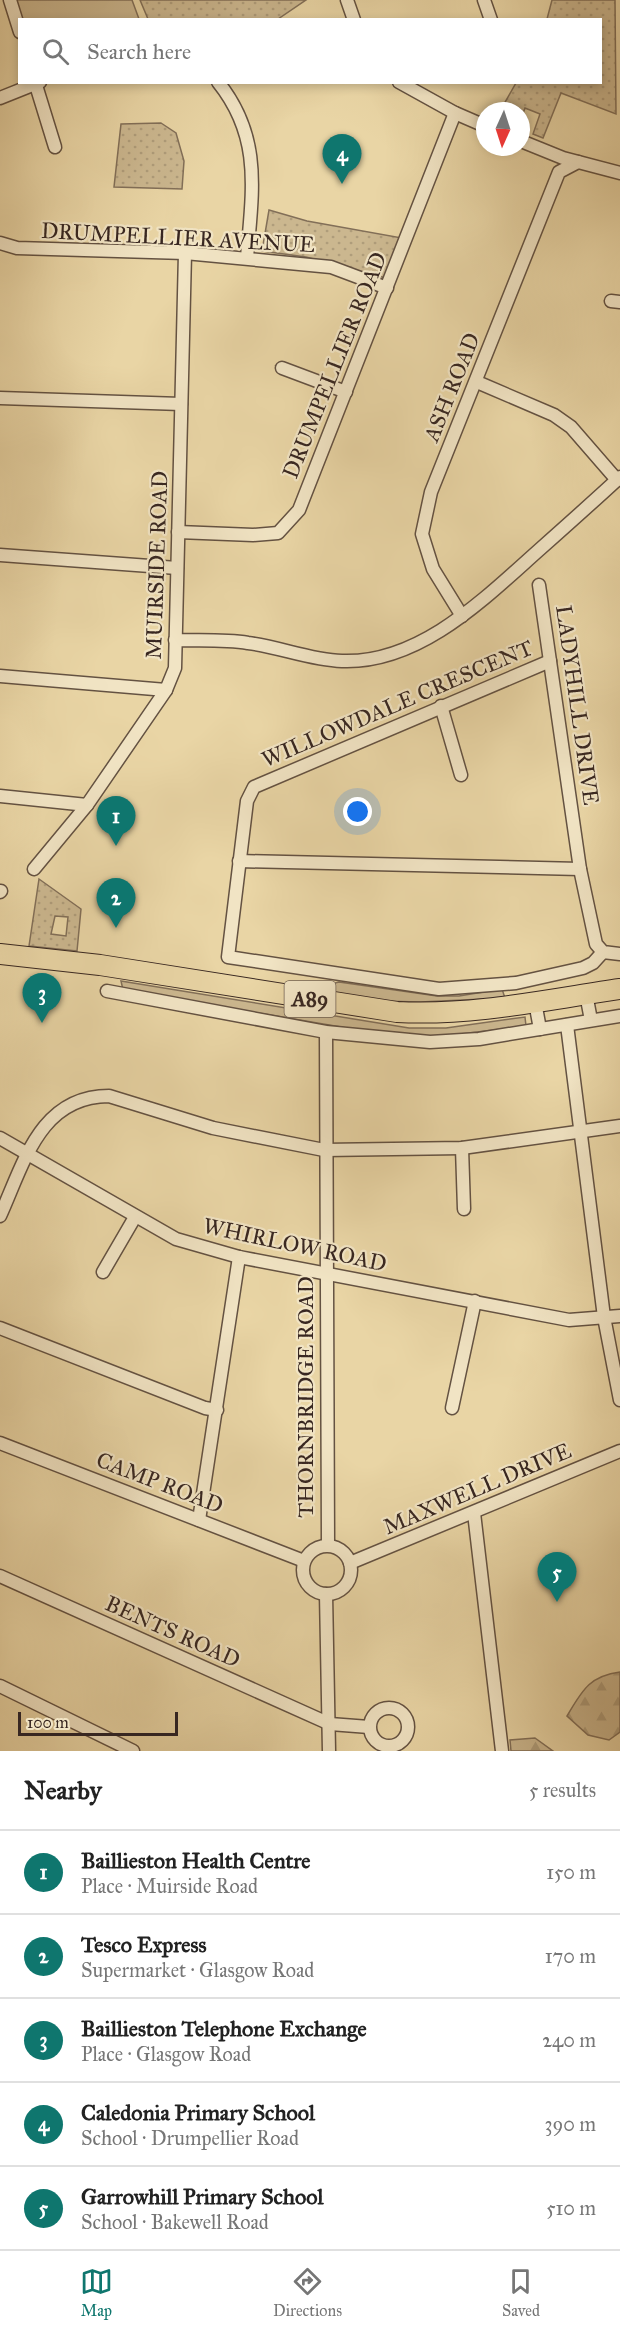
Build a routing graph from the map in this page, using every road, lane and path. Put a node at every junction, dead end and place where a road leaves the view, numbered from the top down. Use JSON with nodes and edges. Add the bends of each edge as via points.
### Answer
{"nodes":[{"id":1,"x":10,"y":0,"type":"edge"},
{"id":2,"x":347,"y":0,"type":"edge"},
{"id":3,"x":484,"y":0,"type":"edge"},
{"id":4,"x":353,"y":18,"type":"edge"},
{"id":5,"x":489,"y":18,"type":"edge"},
{"id":6,"x":18,"y":26,"type":"edge"},
{"id":7,"x":35,"y":84,"type":"edge"},
{"id":8,"x":37,"y":84,"type":"edge"},
{"id":9,"x":219,"y":84,"type":"edge"},
{"id":10,"x":402,"y":84,"type":"edge"},
{"id":11,"x":0,"y":98,"type":"edge"},
{"id":12,"x":455,"y":114,"type":"junction"},
{"id":13,"x":476,"y":122,"type":"edge"},
{"id":14,"x":530,"y":145,"type":"edge"},
{"id":15,"x":55,"y":147,"type":"dead end"},
{"id":16,"x":551,"y":153,"type":"junction"},
{"id":17,"x":578,"y":162,"type":"junction"},
{"id":18,"x":559,"y":172,"type":"junction"},
{"id":19,"x":620,"y":173,"type":"edge"},
{"id":20,"x":0,"y":243,"type":"edge"},
{"id":21,"x":185,"y":253,"type":"junction"},
{"id":22,"x":247,"y":258,"type":"junction"},
{"id":23,"x":387,"y":288,"type":"junction"},
{"id":24,"x":282,"y":368,"type":"dead end"},
{"id":25,"x":477,"y":382,"type":"junction"},
{"id":26,"x":346,"y":392,"type":"junction"},
{"id":27,"x":0,"y":398,"type":"edge"},
{"id":28,"x":181,"y":404,"type":"junction"},
{"id":29,"x":618,"y":479,"type":"edge"},
{"id":30,"x":178,"y":532,"type":"junction"},
{"id":31,"x":0,"y":555,"type":"edge"},
{"id":32,"x":177,"y":568,"type":"junction"},
{"id":33,"x":539,"y":585,"type":"dead end"},
{"id":34,"x":462,"y":616,"type":"junction"},
{"id":35,"x":175,"y":640,"type":"junction"},
{"id":36,"x":550,"y":661,"type":"junction"},
{"id":37,"x":0,"y":676,"type":"edge"},
{"id":38,"x":166,"y":690,"type":"junction"},
{"id":39,"x":441,"y":706,"type":"junction"},
{"id":40,"x":461,"y":775,"type":"dead end"},
{"id":41,"x":0,"y":796,"type":"edge"},
{"id":42,"x":87,"y":805,"type":"junction"},
{"id":43,"x":238,"y":861,"type":"junction"},
{"id":44,"x":34,"y":869,"type":"dead end"},
{"id":45,"x":580,"y":869,"type":"junction"},
{"id":46,"x":603,"y":952,"type":"junction"},
{"id":47,"x":0,"y":954,"type":"edge"},
{"id":48,"x":620,"y":954,"type":"edge"},
{"id":49,"x":620,"y":989,"type":"edge"},
{"id":50,"x":107,"y":992,"type":"dead end"},
{"id":51,"x":586,"y":994,"type":"junction"},
{"id":52,"x":535,"y":1002,"type":"junction"},
{"id":53,"x":620,"y":1016,"type":"edge"},
{"id":54,"x":591,"y":1020,"type":"junction"},
{"id":55,"x":567,"y":1025,"type":"junction"},
{"id":56,"x":540,"y":1029,"type":"junction"},
{"id":57,"x":326,"y":1032,"type":"junction"},
{"id":58,"x":620,"y":1126,"type":"edge"},
{"id":59,"x":581,"y":1133,"type":"junction"},
{"id":60,"x":0,"y":1138,"type":"edge"},
{"id":61,"x":462,"y":1148,"type":"junction"},
{"id":62,"x":324,"y":1150,"type":"junction"},
{"id":63,"x":28,"y":1154,"type":"junction"},
{"id":64,"x":464,"y":1209,"type":"dead end"},
{"id":65,"x":0,"y":1216,"type":"edge"},
{"id":66,"x":135,"y":1217,"type":"junction"},
{"id":67,"x":239,"y":1257,"type":"junction"},
{"id":68,"x":103,"y":1272,"type":"dead end"},
{"id":69,"x":325,"y":1274,"type":"junction"},
{"id":70,"x":475,"y":1301,"type":"junction"},
{"id":71,"x":620,"y":1316,"type":"edge"},
{"id":72,"x":604,"y":1317,"type":"junction"},
{"id":73,"x":0,"y":1328,"type":"edge"},
{"id":74,"x":620,"y":1400,"type":"edge"},
{"id":75,"x":452,"y":1408,"type":"dead end"},
{"id":76,"x":217,"y":1410,"type":"junction"},
{"id":77,"x":0,"y":1443,"type":"edge"},
{"id":78,"x":620,"y":1451,"type":"edge"},
{"id":79,"x":474,"y":1513,"type":"junction"},
{"id":80,"x":200,"y":1520,"type":"junction"},
{"id":81,"x":328,"y":1545,"type":"junction"},
{"id":82,"x":304,"y":1561,"type":"junction"},
{"id":83,"x":350,"y":1563,"type":"junction"},
{"id":84,"x":0,"y":1576,"type":"edge"},
{"id":85,"x":326,"y":1594,"type":"junction"},
{"id":86,"x":0,"y":1686,"type":"edge"},
{"id":87,"x":330,"y":1724,"type":"junction"},
{"id":88,"x":369,"y":1727,"type":"dead end"},
{"id":89,"x":133,"y":1751,"type":"edge"},
{"id":90,"x":329,"y":1751,"type":"edge"},
{"id":91,"x":502,"y":1751,"type":"edge"}],
"edges":[{"from":1,"to":6,"type":"street"},
{"from":2,"to":4,"type":"street"},
{"from":3,"to":5,"type":"street"},
{"from":7,"to":11,"type":"street"},
{"from":8,"to":15,"type":"street"},
{"from":9,"to":22,"type":"street","via":[[244,120],[254,179]]},
{"from":10,"to":12,"type":"street"},
{"from":12,"to":13,"type":"street"},
{"from":12,"to":23,"type":"street","name":"DRUMPELLIER ROAD"},
{"from":14,"to":16,"type":"street"},
{"from":16,"to":17,"type":"street"},
{"from":16,"to":18,"type":"street"},
{"from":17,"to":18,"type":"street"},
{"from":17,"to":19,"type":"street"},
{"from":18,"to":25,"type":"street","name":"ASH ROAD"},
{"from":20,"to":21,"type":"street","name":"DRUMPELLIER AVENUE","via":[[17,248]]},
{"from":21,"to":22,"type":"street","name":"DRUMPELLIER AVENUE"},
{"from":21,"to":28,"type":"street","name":"MUIRSIDE ROAD"},
{"from":22,"to":23,"type":"street","name":"DRUMPELLIER AVENUE","via":[[331,267]]},
{"from":23,"to":26,"type":"street","name":"DRUMPELLIER ROAD"},
{"from":24,"to":26,"type":"street"},
{"from":25,"to":29,"type":"street","via":[[571,427]]},
{"from":25,"to":34,"type":"street","name":"ASH ROAD","via":[[431,492],[422,534],[434,569]]},
{"from":26,"to":30,"type":"street","name":"DRUMPELLIER ROAD","via":[[299,510],[278,533]]},
{"from":27,"to":28,"type":"street"},
{"from":28,"to":30,"type":"street","name":"MUIRSIDE ROAD"},
{"from":29,"to":34,"type":"street"},
{"from":30,"to":32,"type":"street","name":"MUIRSIDE ROAD"},
{"from":31,"to":32,"type":"street"},
{"from":32,"to":35,"type":"street","name":"MUIRSIDE ROAD"},
{"from":33,"to":36,"type":"street","name":"LADYHILL DRIVE"},
{"from":34,"to":35,"type":"street","via":[[420,642],[375,659],[312,658],[246,642]]},
{"from":35,"to":38,"type":"street","name":"MUIRSIDE ROAD","via":[[175,668]]},
{"from":36,"to":39,"type":"street","name":"WILLOWDALE CRESCENT"},
{"from":36,"to":45,"type":"street","name":"LADYHILL DRIVE"},
{"from":37,"to":38,"type":"street"},
{"from":38,"to":42,"type":"street","name":"MUIRSIDE ROAD"},
{"from":39,"to":40,"type":"street"},
{"from":39,"to":43,"type":"street","name":"WILLOWDALE CRESCENT","via":[[254,788],[247,801]]},
{"from":41,"to":42,"type":"street"},
{"from":42,"to":44,"type":"street","name":"MUIRSIDE ROAD"},
{"from":43,"to":45,"type":"street"},
{"from":43,"to":46,"type":"street","name":"WILLOWDALE CRESCENT","via":[[228,957],[439,989],[516,982],[583,968]]},
{"from":45,"to":46,"type":"street","name":"LADYHILL DRIVE","via":[[596,944]]},
{"from":46,"to":48,"type":"street"},
{"from":47,"to":52,"type":"main road","number":"A89","via":[[121,968],[397,1012],[454,1012]]},
{"from":49,"to":51,"type":"main road","number":"A89"},
{"from":50,"to":57,"type":"street"},
{"from":51,"to":52,"type":"main road","number":"A89"},
{"from":51,"to":54,"type":"street"},
{"from":52,"to":56,"type":"street"},
{"from":53,"to":54,"type":"street"},
{"from":54,"to":55,"type":"street"},
{"from":55,"to":56,"type":"street"},
{"from":55,"to":59,"type":"street"},
{"from":56,"to":57,"type":"street","via":[[430,1042]]},
{"from":57,"to":62,"type":"street","name":"THORNBRIDGE ROAD"},
{"from":58,"to":59,"type":"street"},
{"from":59,"to":61,"type":"street"},
{"from":59,"to":72,"type":"street"},
{"from":60,"to":63,"type":"street","name":"WHIRLOW ROAD"},
{"from":61,"to":62,"type":"street"},
{"from":61,"to":64,"type":"street"},
{"from":62,"to":63,"type":"street","via":[[213,1128],[108,1096],[92,1096],[61,1109],[48,1121]]},
{"from":62,"to":69,"type":"street","name":"THORNBRIDGE ROAD"},
{"from":63,"to":65,"type":"street"},
{"from":63,"to":66,"type":"street","name":"WHIRLOW ROAD"},
{"from":66,"to":67,"type":"street","name":"WHIRLOW ROAD","via":[[176,1239]]},
{"from":66,"to":68,"type":"street"},
{"from":67,"to":69,"type":"street","name":"WHIRLOW ROAD"},
{"from":67,"to":76,"type":"street"},
{"from":69,"to":70,"type":"street","name":"WHIRLOW ROAD"},
{"from":69,"to":81,"type":"street","name":"THORNBRIDGE ROAD"},
{"from":70,"to":72,"type":"street","name":"WHIRLOW ROAD","via":[[569,1320]]},
{"from":70,"to":75,"type":"street"},
{"from":71,"to":72,"type":"street","name":"WHIRLOW ROAD"},
{"from":72,"to":74,"type":"street"},
{"from":73,"to":76,"type":"street"},
{"from":76,"to":80,"type":"street"},
{"from":77,"to":80,"type":"street","name":"CAMP ROAD"},
{"from":78,"to":79,"type":"street","name":"MAXWELL DRIVE"},
{"from":79,"to":83,"type":"street","name":"MAXWELL DRIVE"},
{"from":79,"to":91,"type":"street"},
{"from":80,"to":82,"type":"street","name":"CAMP ROAD"},
{"from":81,"to":82,"type":"street","via":[[313,1549]]},
{"from":81,"to":83,"type":"street","via":[[342,1550]]},
{"from":82,"to":85,"type":"street","via":[[303,1576],[307,1583]]},
{"from":83,"to":85,"type":"street","via":[[346,1585]]},
{"from":84,"to":87,"type":"street","name":"BENTS ROAD"},
{"from":85,"to":87,"type":"street"},
{"from":86,"to":89,"type":"street"},
{"from":87,"to":88,"type":"street","name":"BENTS ROAD"},
{"from":87,"to":90,"type":"street"}]}
